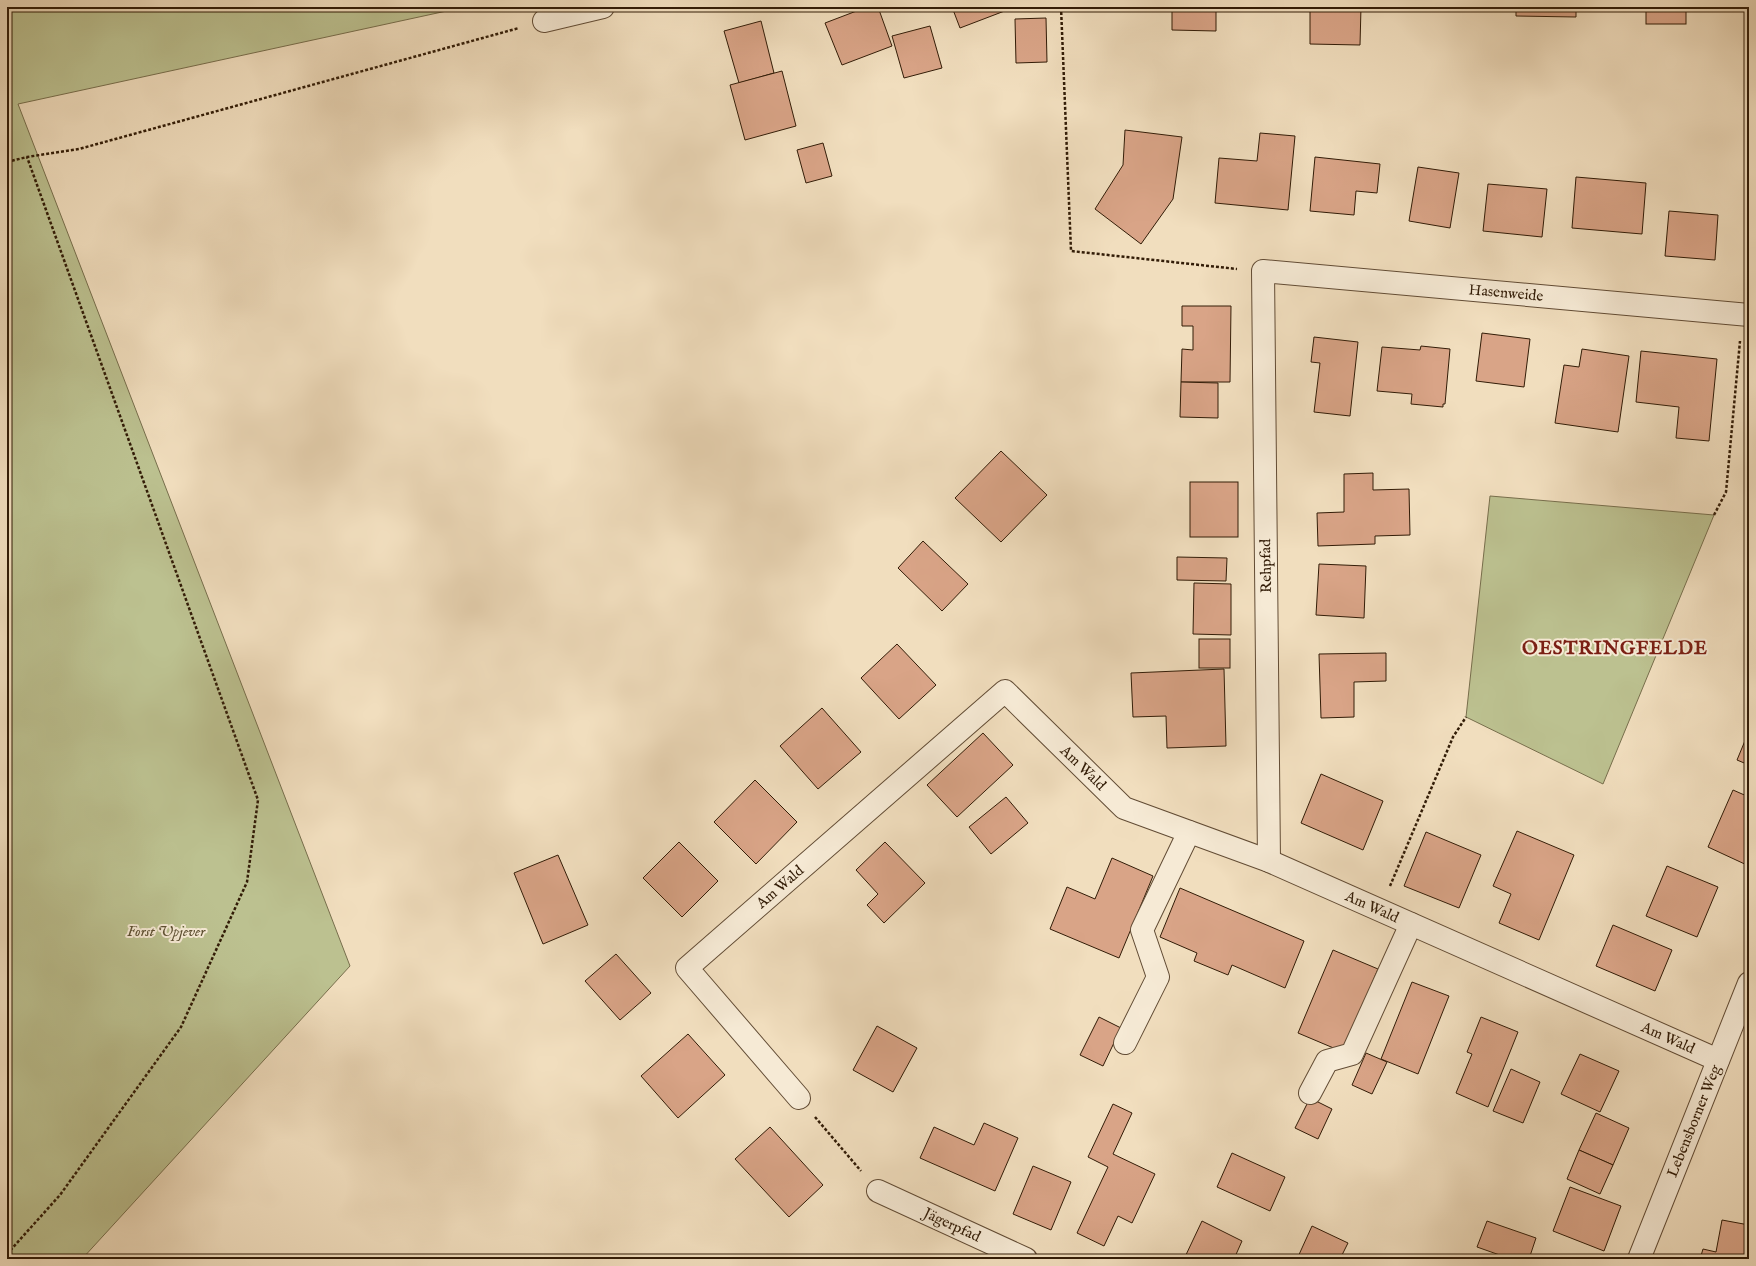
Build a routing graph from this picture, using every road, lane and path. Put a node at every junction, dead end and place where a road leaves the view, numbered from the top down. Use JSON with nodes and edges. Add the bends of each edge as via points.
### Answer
{"nodes":[{"id":1,"x":603,"y":7,"type":"edge"},
{"id":2,"x":1061,"y":7,"type":"edge"},
{"id":3,"x":544,"y":21,"type":"joint"},
{"id":4,"x":27,"y":157,"type":"junction"},
{"id":5,"x":7,"y":162,"type":"edge"},
{"id":6,"x":1263,"y":271,"type":"junction"},
{"id":7,"x":1746,"y":315,"type":"edge"},
{"id":8,"x":1714,"y":515,"type":"dead end"},
{"id":9,"x":1466,"y":717,"type":"dead end"},
{"id":10,"x":1189,"y":832,"type":"junction"},
{"id":11,"x":1269,"y":861,"type":"junction"},
{"id":12,"x":1379,"y":910,"type":"junction"},
{"id":13,"x":1411,"y":924,"type":"junction"},
{"id":14,"x":1749,"y":983,"type":"edge"},
{"id":15,"x":1125,"y":1043,"type":"dead end"},
{"id":16,"x":1718,"y":1060,"type":"junction"},
{"id":17,"x":1310,"y":1093,"type":"dead end"},
{"id":18,"x":799,"y":1098,"type":"joint"},
{"id":19,"x":878,"y":1192,"type":"joint"},
{"id":20,"x":7,"y":1254,"type":"edge"},
{"id":21,"x":1026,"y":1259,"type":"edge"},
{"id":22,"x":1639,"y":1259,"type":"edge"}],
"edges":[{"from":1,"to":3,"type":"street"},
{"from":2,"to":6,"type":"path","via":[[1071,251]]},
{"from":3,"to":4,"type":"path","via":[[79,149]]},
{"from":4,"to":5,"type":"path"},
{"from":4,"to":20,"type":"path","via":[[258,800],[247,882],[181,1028],[60,1195]]},
{"from":6,"to":7,"type":"street","name":"Hasenweide"},
{"from":6,"to":11,"type":"street","name":"Rehpfad"},
{"from":7,"to":8,"type":"path","via":[[1726,492]]},
{"from":9,"to":12,"type":"path","via":[[1453,737]]},
{"from":10,"to":11,"type":"street","name":"Am Wald"},
{"from":10,"to":15,"type":"street","via":[[1142,930],[1158,977]]},
{"from":10,"to":18,"type":"street","name":"Am Wald","via":[[1124,808],[1005,691],[687,968]]},
{"from":11,"to":12,"type":"street","name":"Am Wald"},
{"from":12,"to":13,"type":"street","name":"Am Wald"},
{"from":13,"to":16,"type":"street","name":"Am Wald"},
{"from":13,"to":17,"type":"street","via":[[1352,1054],[1327,1061]]},
{"from":14,"to":16,"type":"street","name":"Lebensborner Weg"},
{"from":16,"to":22,"type":"street","name":"Lebensborner Weg"},
{"from":18,"to":19,"type":"path"},
{"from":19,"to":21,"type":"street","name":"Jägerpfad"}]}
